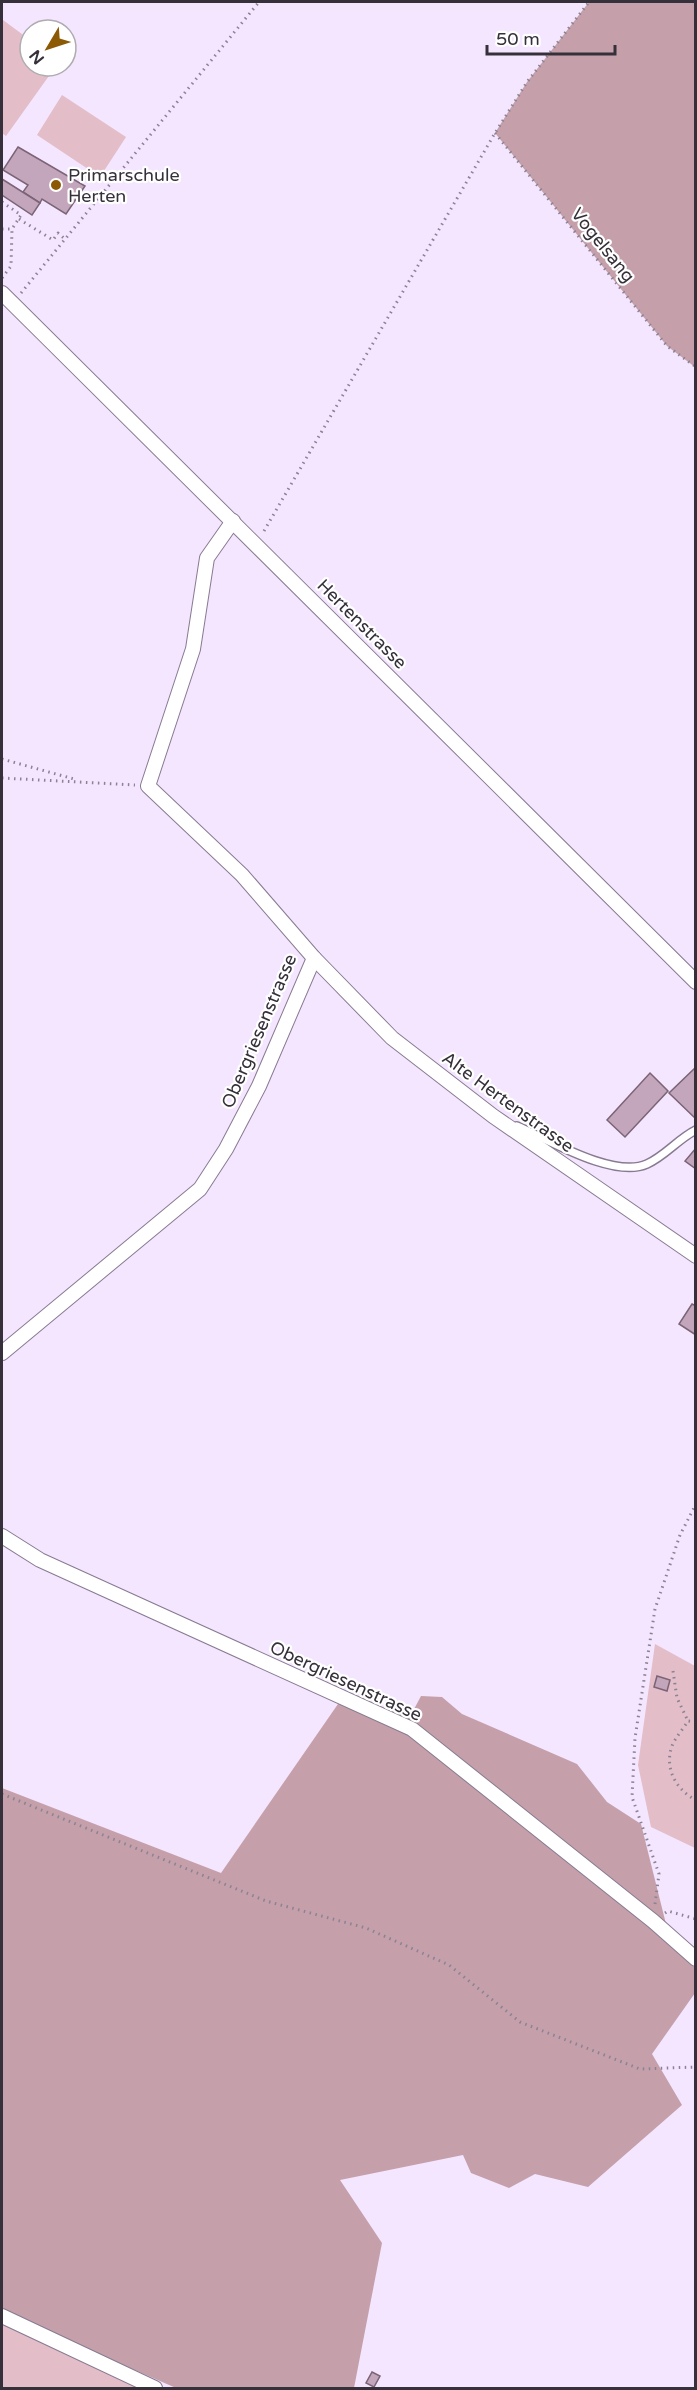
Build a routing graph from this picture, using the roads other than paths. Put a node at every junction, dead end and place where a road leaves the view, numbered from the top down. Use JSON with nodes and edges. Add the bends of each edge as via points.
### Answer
{"nodes":[{"id":1,"x":2,"y":293,"type":"edge"},
{"id":2,"x":233,"y":521,"type":"junction"},
{"id":3,"x":314,"y":958,"type":"junction"},
{"id":4,"x":696,"y":982,"type":"edge"},
{"id":5,"x":493,"y":1116,"type":"junction"},
{"id":6,"x":696,"y":1130,"type":"edge"},
{"id":7,"x":696,"y":1256,"type":"edge"},
{"id":8,"x":2,"y":1353,"type":"edge"},
{"id":9,"x":2,"y":1536,"type":"edge"},
{"id":10,"x":696,"y":1959,"type":"edge"},
{"id":11,"x":2,"y":2316,"type":"edge"},
{"id":12,"x":155,"y":2388,"type":"edge"}],
"edges":[{"from":1,"to":2,"type":"street","name":"Hertenstrasse"},
{"from":2,"to":3,"type":"street","name":"Obergriesenstrasse","via":[[207,558],[193,649],[148,786],[242,875]]},
{"from":2,"to":4,"type":"street","name":"Hertenstrasse"},
{"from":3,"to":5,"type":"street","name":"Alte Hertenstrasse","via":[[392,1038]]},
{"from":3,"to":8,"type":"street","name":"Obergriesenstrasse","via":[[259,1086],[200,1189]]},
{"from":5,"to":6,"type":"lane","via":[[591,1159],[628,1168],[646,1165]]},
{"from":5,"to":7,"type":"street","name":"Alte Hertenstrasse"},
{"from":9,"to":10,"type":"street","name":"Obergriesenstrasse","via":[[40,1560],[412,1728]]},
{"from":11,"to":12,"type":"street"}]}
